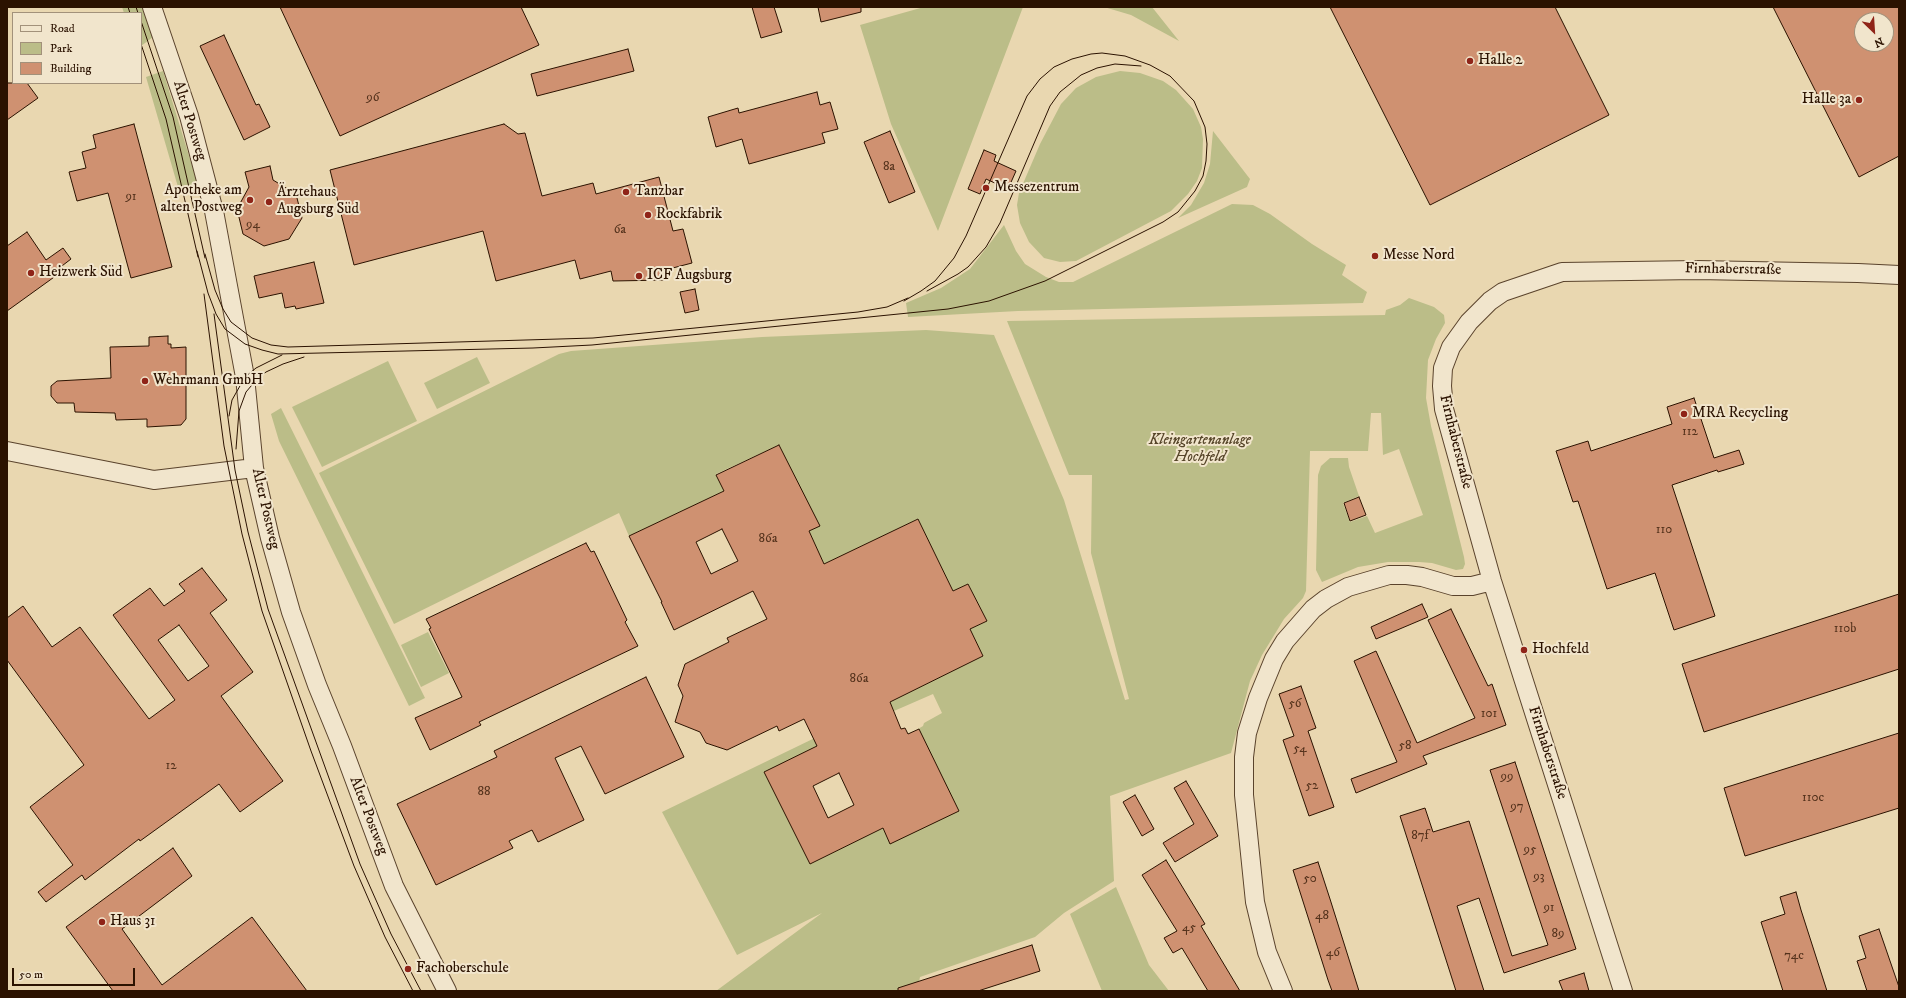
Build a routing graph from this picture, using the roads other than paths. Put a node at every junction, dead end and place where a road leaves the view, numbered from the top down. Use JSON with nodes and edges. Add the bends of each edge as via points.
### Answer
{"nodes":[{"id":1,"x":152,"y":7,"type":"edge"},
{"id":2,"x":1899,"y":275,"type":"edge"},
{"id":3,"x":7,"y":451,"type":"edge"},
{"id":4,"x":254,"y":468,"type":"junction"},
{"id":5,"x":1492,"y":581,"type":"junction"},
{"id":6,"x":447,"y":991,"type":"edge"},
{"id":7,"x":1283,"y":991,"type":"edge"},
{"id":8,"x":1622,"y":991,"type":"edge"}],
"edges":[{"from":1,"to":4,"type":"street","name":"Alter Postweg","via":[[189,116],[214,211],[244,372]]},
{"from":2,"to":5,"type":"street","name":"Firnhaberstraße","via":[[1697,270],[1562,272],[1503,292],[1490,301],[1469,322],[1451,347],[1443,368],[1442,386],[1444,409]]},
{"from":3,"to":4,"type":"street","via":[[154,480]]},
{"from":4,"to":6,"type":"street","name":"Alter Postweg","via":[[291,612],[317,685],[394,886]]},
{"from":5,"to":7,"type":"street","via":[[1472,586],[1453,586],[1407,575],[1389,575],[1348,587],[1313,609],[1285,641],[1274,659],[1247,733],[1244,795],[1256,909],[1267,952]]},
{"from":5,"to":8,"type":"street","name":"Firnhaberstraße"}]}
